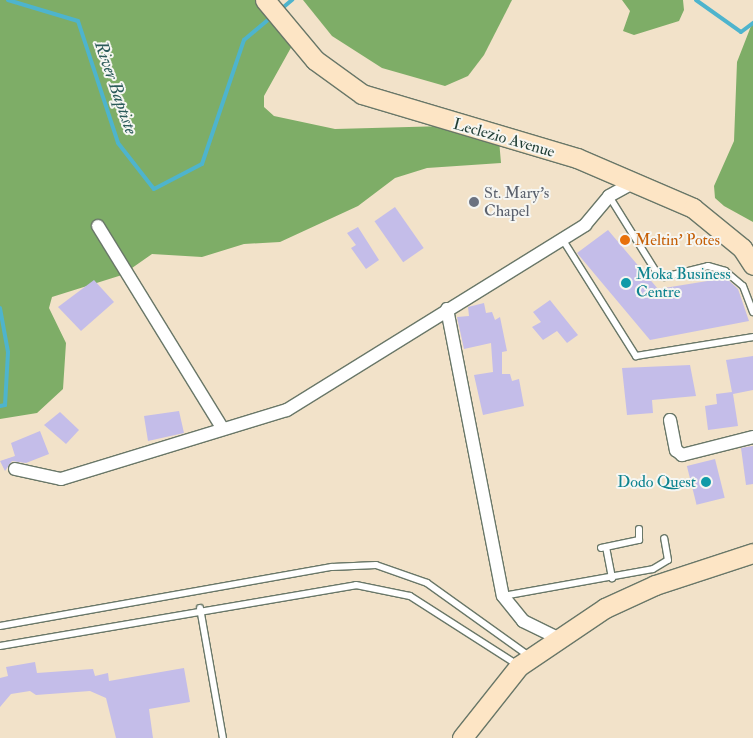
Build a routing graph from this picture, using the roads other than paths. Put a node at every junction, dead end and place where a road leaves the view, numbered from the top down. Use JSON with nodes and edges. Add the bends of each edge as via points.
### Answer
{"nodes":[{"id":1,"x":265,"y":0,"type":"edge"},
{"id":2,"x":632,"y":182,"type":"junction"},
{"id":3,"x":609,"y":196,"type":"junction"},
{"id":4,"x":98,"y":226,"type":"dead end"},
{"id":5,"x":560,"y":236,"type":"junction"},
{"id":6,"x":747,"y":245,"type":"edge"},
{"id":7,"x":753,"y":265,"type":"edge"},
{"id":8,"x":447,"y":310,"type":"junction"},
{"id":9,"x":753,"y":312,"type":"edge"},
{"id":10,"x":753,"y":337,"type":"edge"},
{"id":11,"x":670,"y":420,"type":"dead end"},
{"id":12,"x":223,"y":429,"type":"junction"},
{"id":13,"x":753,"y":437,"type":"edge"},
{"id":14,"x":15,"y":469,"type":"dead end"},
{"id":15,"x":639,"y":530,"type":"dead end"},
{"id":16,"x":664,"y":538,"type":"dead end"},
{"id":17,"x":753,"y":553,"type":"edge"},
{"id":18,"x":612,"y":578,"type":"junction"},
{"id":19,"x":503,"y":596,"type":"junction"},
{"id":20,"x":200,"y":608,"type":"junction"},
{"id":21,"x":0,"y":626,"type":"edge"},
{"id":22,"x":558,"y":638,"type":"junction"},
{"id":23,"x":0,"y":646,"type":"edge"},
{"id":24,"x":524,"y":661,"type":"junction"},
{"id":25,"x":223,"y":738,"type":"edge"},
{"id":26,"x":462,"y":738,"type":"edge"}],
"edges":[{"from":1,"to":2,"type":"main road","name":"Leclezio Avenue","via":[[315,60],[362,94],[577,158]]},
{"from":2,"to":3,"type":"street"},
{"from":2,"to":6,"type":"main road","name":"Leclezio Avenue","via":[[693,208]]},
{"from":3,"to":5,"type":"street","via":[[588,220]]},
{"from":3,"to":9,"type":"lane","via":[[657,273],[664,277],[708,266],[725,271],[743,286]]},
{"from":4,"to":12,"type":"street"},
{"from":5,"to":8,"type":"street"},
{"from":5,"to":10,"type":"lane","via":[[636,356]]},
{"from":6,"to":7,"type":"main road","name":"Leclezio Avenue"},
{"from":8,"to":12,"type":"street","via":[[287,410]]},
{"from":8,"to":19,"type":"street"},
{"from":11,"to":13,"type":"street","via":[[676,450],[682,454]]},
{"from":12,"to":14,"type":"street","via":[[61,479]]},
{"from":15,"to":18,"type":"lane","via":[[638,540],[603,548]]},
{"from":16,"to":18,"type":"lane","via":[[666,563]]},
{"from":17,"to":22,"type":"main road","via":[[654,585]]},
{"from":18,"to":19,"type":"lane"},
{"from":19,"to":22,"type":"street","via":[[522,621]]},
{"from":20,"to":23,"type":"lane"},
{"from":20,"to":24,"type":"lane","via":[[331,587],[379,587],[410,596]]},
{"from":20,"to":25,"type":"lane"},
{"from":21,"to":24,"type":"lane","via":[[332,567],[376,565],[427,583]]},
{"from":22,"to":24,"type":"main road"},
{"from":24,"to":26,"type":"main road"}]}
